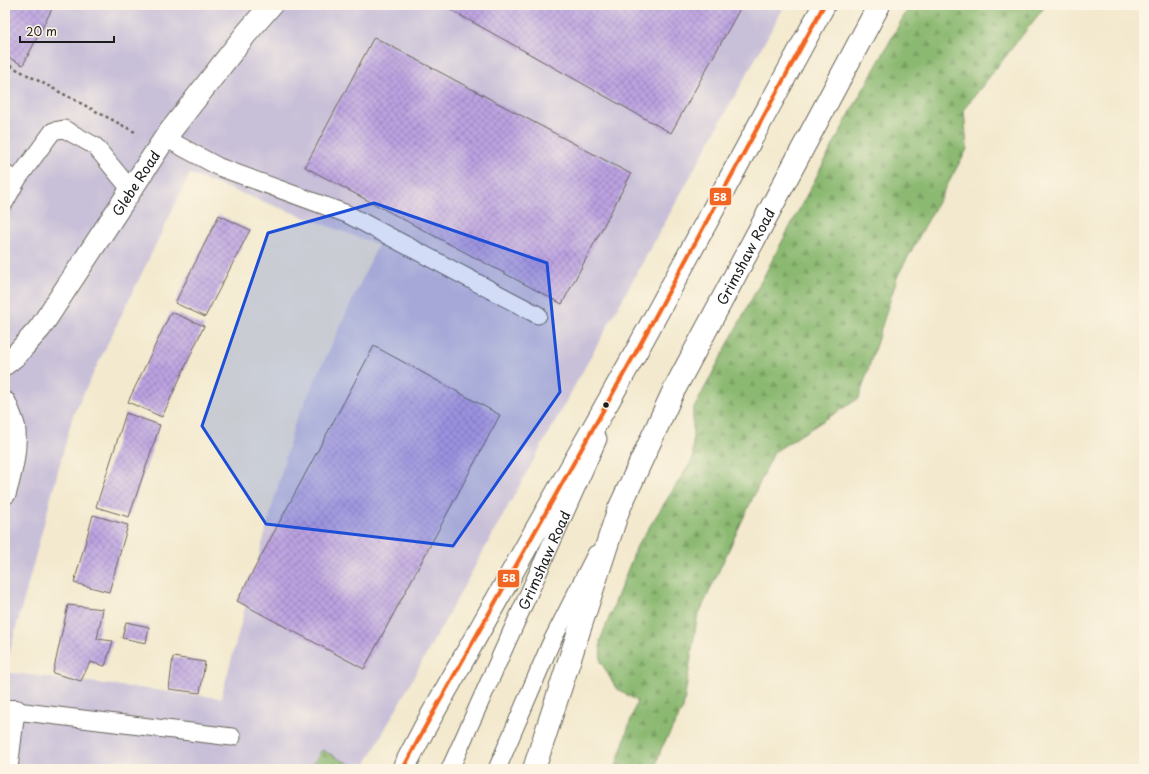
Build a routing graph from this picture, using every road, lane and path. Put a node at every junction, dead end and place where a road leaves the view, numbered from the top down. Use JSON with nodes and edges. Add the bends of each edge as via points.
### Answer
{"nodes":[{"id":1,"x":271,"y":5,"type":"edge"},
{"id":2,"x":824,"y":5,"type":"edge"},
{"id":3,"x":878,"y":5,"type":"edge"},
{"id":4,"x":5,"y":63,"type":"edge"},
{"id":5,"x":163,"y":142,"type":"junction"},
{"id":6,"x":11,"y":177,"type":"edge"},
{"id":7,"x":131,"y":190,"type":"junction"},
{"id":8,"x":5,"y":202,"type":"edge"},
{"id":9,"x":538,"y":315,"type":"dead end"},
{"id":10,"x":636,"y":352,"type":"junction"},
{"id":11,"x":5,"y":364,"type":"edge"},
{"id":12,"x":5,"y":402,"type":"edge"},
{"id":13,"x":5,"y":493,"type":"edge"},
{"id":14,"x":618,"y":511,"type":"junction"},
{"id":15,"x":10,"y":711,"type":"edge"},
{"id":16,"x":232,"y":737,"type":"dead end"},
{"id":17,"x":9,"y":769,"type":"edge"},
{"id":18,"x":404,"y":769,"type":"edge"},
{"id":19,"x":450,"y":769,"type":"edge"},
{"id":20,"x":497,"y":769,"type":"edge"},
{"id":21,"x":534,"y":769,"type":"edge"}],
"edges":[{"from":1,"to":5,"type":"main road","name":"Glebe Road"},
{"from":2,"to":10,"type":"main road","name":"Grimshaw Road"},
{"from":3,"to":14,"type":"main road","name":"Grimshaw Road","via":[[674,390]]},
{"from":4,"to":5,"type":"path"},
{"from":5,"to":7,"type":"main road","name":"Glebe Road"},
{"from":5,"to":9,"type":"lane","via":[[219,167],[347,214]]},
{"from":6,"to":7,"type":"lane","via":[[53,131],[64,129],[94,146]]},
{"from":6,"to":8,"type":"lane"},
{"from":7,"to":11,"type":"main road","name":"Glebe Road","via":[[40,328]]},
{"from":10,"to":18,"type":"main road","name":"Grimshaw Road"},
{"from":10,"to":19,"type":"lane","name":"Grimshaw Road"},
{"from":12,"to":13,"type":"main road","via":[[14,426],[14,450]]},
{"from":14,"to":20,"type":"lane","name":"Grimshaw Road","via":[[550,645]]},
{"from":14,"to":21,"type":"main road","name":"Grimshaw Road"},
{"from":15,"to":16,"type":"lane"},
{"from":15,"to":17,"type":"lane"}]}
